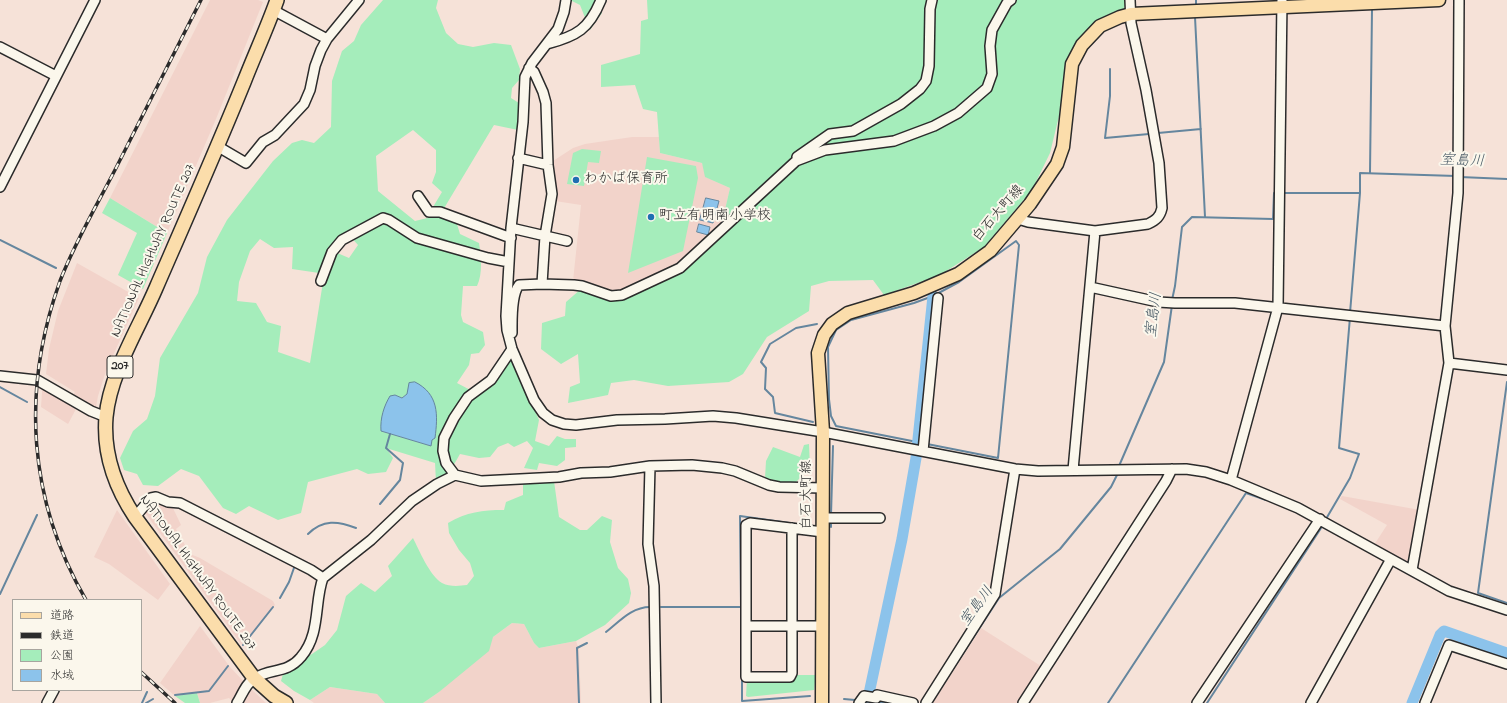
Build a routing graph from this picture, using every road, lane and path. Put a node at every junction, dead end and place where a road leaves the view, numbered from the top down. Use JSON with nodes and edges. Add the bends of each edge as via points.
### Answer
{"nodes":[{"id":1,"x":95,"y":0,"type":"edge"},
{"id":2,"x":359,"y":0,"type":"edge"},
{"id":3,"x":566,"y":0,"type":"edge"},
{"id":4,"x":601,"y":0,"type":"edge"},
{"id":5,"x":932,"y":0,"type":"edge"},
{"id":6,"x":1011,"y":0,"type":"edge"},
{"id":7,"x":1130,"y":0,"type":"edge"},
{"id":8,"x":1440,"y":0,"type":"edge"},
{"id":9,"x":1459,"y":0,"type":"edge"},
{"id":10,"x":1282,"y":3,"type":"edge"},
{"id":11,"x":275,"y":5,"type":"edge"},
{"id":12,"x":1130,"y":14,"type":"junction"},
{"id":13,"x":327,"y":39,"type":"junction"},
{"id":14,"x":547,"y":44,"type":"junction"},
{"id":15,"x":0,"y":47,"type":"edge"},
{"id":16,"x":529,"y":68,"type":"junction"},
{"id":17,"x":56,"y":76,"type":"junction"},
{"id":18,"x":217,"y":146,"type":"junction"},
{"id":19,"x":518,"y":158,"type":"junction"},
{"id":20,"x":796,"y":160,"type":"junction"},
{"id":21,"x":548,"y":165,"type":"junction"},
{"id":22,"x":0,"y":187,"type":"edge"},
{"id":23,"x":418,"y":196,"type":"dead end"},
{"id":24,"x":1018,"y":218,"type":"junction"},
{"id":25,"x":511,"y":228,"type":"junction"},
{"id":26,"x":1095,"y":231,"type":"junction"},
{"id":27,"x":545,"y":236,"type":"junction"},
{"id":28,"x":511,"y":238,"type":"junction"},
{"id":29,"x":567,"y":241,"type":"dead end"},
{"id":30,"x":509,"y":262,"type":"junction"},
{"id":31,"x":320,"y":281,"type":"dead end"},
{"id":32,"x":542,"y":284,"type":"junction"},
{"id":33,"x":1090,"y":287,"type":"junction"},
{"id":34,"x":938,"y":298,"type":"dead end"},
{"id":35,"x":1278,"y":307,"type":"junction"},
{"id":36,"x":1445,"y":326,"type":"junction"},
{"id":37,"x":510,"y":344,"type":"junction"},
{"id":38,"x":1449,"y":363,"type":"junction"},
{"id":39,"x":1507,"y":370,"type":"edge"},
{"id":40,"x":0,"y":376,"type":"edge"},
{"id":41,"x":106,"y":417,"type":"junction"},
{"id":42,"x":823,"y":432,"type":"junction"},
{"id":43,"x":923,"y":446,"type":"junction"},
{"id":44,"x":650,"y":466,"type":"junction"},
{"id":45,"x":1015,"y":469,"type":"junction"},
{"id":46,"x":1172,"y":469,"type":"junction"},
{"id":47,"x":1074,"y":470,"type":"junction"},
{"id":48,"x":454,"y":475,"type":"junction"},
{"id":49,"x":1231,"y":480,"type":"junction"},
{"id":50,"x":823,"y":488,"type":"junction"},
{"id":51,"x":134,"y":517,"type":"junction"},
{"id":52,"x":828,"y":518,"type":"junction"},
{"id":53,"x":880,"y":518,"type":"dead end"},
{"id":54,"x":1324,"y":521,"type":"junction"},
{"id":55,"x":792,"y":528,"type":"junction"},
{"id":56,"x":823,"y":532,"type":"junction"},
{"id":57,"x":1391,"y":559,"type":"junction"},
{"id":58,"x":1412,"y":570,"type":"junction"},
{"id":59,"x":323,"y":578,"type":"junction"},
{"id":60,"x":1507,"y":610,"type":"edge"},
{"id":61,"x":746,"y":626,"type":"junction"},
{"id":62,"x":792,"y":626,"type":"junction"},
{"id":63,"x":822,"y":626,"type":"junction"},
{"id":64,"x":1507,"y":664,"type":"edge"},
{"id":65,"x":254,"y":678,"type":"junction"},
{"id":66,"x":54,"y":691,"type":"edge"},
{"id":67,"x":862,"y":700,"type":"edge"},
{"id":68,"x":48,"y":703,"type":"edge"},
{"id":69,"x":237,"y":703,"type":"edge"},
{"id":70,"x":286,"y":703,"type":"edge"},
{"id":71,"x":656,"y":703,"type":"edge"},
{"id":72,"x":822,"y":703,"type":"edge"},
{"id":73,"x":913,"y":703,"type":"edge"},
{"id":74,"x":926,"y":703,"type":"edge"},
{"id":75,"x":1023,"y":703,"type":"edge"},
{"id":76,"x":1197,"y":703,"type":"edge"},
{"id":77,"x":1310,"y":703,"type":"edge"},
{"id":78,"x":1425,"y":703,"type":"edge"}],
"edges":[{"from":1,"to":17,"type":"street"},
{"from":2,"to":13,"type":"street"},
{"from":3,"to":14,"type":"street","via":[[558,29]]},
{"from":4,"to":14,"type":"street","via":[[595,15],[585,28],[565,39]]},
{"from":5,"to":20,"type":"street","via":[[929,66],[926,81],[920,89],[901,104],[853,131],[830,134],[797,156]]},
{"from":6,"to":20,"type":"street","via":[[992,30],[992,74],[987,88],[958,113],[934,126],[894,141],[825,150]]},
{"from":7,"to":12,"type":"street"},
{"from":8,"to":10,"type":"main road","name":"白石大町線"},
{"from":9,"to":36,"type":"street","via":[[1459,177]]},
{"from":10,"to":12,"type":"main road","name":"白石大町線"},
{"from":10,"to":35,"type":"street"},
{"from":11,"to":13,"type":"street"},
{"from":11,"to":18,"type":"highway","name":"NATIONAL HIGHWAY ROUTE 207","number":"207"},
{"from":12,"to":24,"type":"main road","name":"白石大町線","via":[[1100,26],[1082,45],[1072,64],[1063,147],[1057,164]]},
{"from":12,"to":26,"type":"street","via":[[1159,163],[1162,208],[1155,221],[1148,224]]},
{"from":13,"to":18,"type":"street","via":[[315,66],[304,104],[275,135],[263,142],[246,163]]},
{"from":14,"to":16,"type":"street"},
{"from":15,"to":17,"type":"street"},
{"from":16,"to":19,"type":"street","via":[[525,77]]},
{"from":16,"to":21,"type":"street","via":[[534,72],[546,103]]},
{"from":17,"to":22,"type":"street"},
{"from":18,"to":41,"type":"highway","name":"NATIONAL HIGHWAY ROUTE 207","number":"207","via":[[121,364]]},
{"from":19,"to":21,"type":"street"},
{"from":19,"to":25,"type":"street"},
{"from":20,"to":32,"type":"street","via":[[680,268],[622,295],[611,296],[582,286]]},
{"from":21,"to":27,"type":"street","via":[[552,194]]},
{"from":23,"to":28,"type":"street","via":[[429,212],[440,212]]},
{"from":24,"to":26,"type":"street","via":[[1028,222]]},
{"from":24,"to":42,"type":"main road","name":"白石大町線","via":[[990,251],[958,274],[914,293],[848,313],[832,324],[824,335],[818,353]]},
{"from":25,"to":27,"type":"street"},
{"from":25,"to":28,"type":"street"},
{"from":26,"to":33,"type":"street"},
{"from":27,"to":29,"type":"street"},
{"from":27,"to":32,"type":"street"},
{"from":28,"to":30,"type":"street"},
{"from":30,"to":31,"type":"street","via":[[417,238],[383,218],[342,240],[332,252]]},
{"from":30,"to":37,"type":"street","via":[[506,316]]},
{"from":32,"to":37,"type":"street","via":[[518,285]]},
{"from":33,"to":35,"type":"street","via":[[1172,303],[1235,303]]},
{"from":33,"to":47,"type":"street"},
{"from":34,"to":43,"type":"street"},
{"from":35,"to":36,"type":"street"},
{"from":35,"to":49,"type":"street"},
{"from":36,"to":38,"type":"street"},
{"from":37,"to":42,"type":"street","via":[[542,413],[564,424],[713,416]]},
{"from":37,"to":48,"type":"street","via":[[491,380],[468,397],[444,438],[443,451]]},
{"from":38,"to":39,"type":"street"},
{"from":38,"to":58,"type":"street"},
{"from":40,"to":41,"type":"street","via":[[37,380]]},
{"from":41,"to":51,"type":"highway","name":"NATIONAL HIGHWAY ROUTE 207","number":"207","via":[[109,462],[115,482]]},
{"from":42,"to":43,"type":"street","via":[[912,449]]},
{"from":42,"to":50,"type":"main road","name":"白石大町線"},
{"from":43,"to":45,"type":"street"},
{"from":44,"to":48,"type":"street","via":[[559,477],[481,481]]},
{"from":44,"to":50,"type":"street","via":[[692,465],[722,468],[779,487]]},
{"from":44,"to":71,"type":"street","via":[[648,544],[654,586]]},
{"from":45,"to":47,"type":"street"},
{"from":45,"to":74,"type":"street","via":[[995,594]]},
{"from":46,"to":47,"type":"street"},
{"from":46,"to":49,"type":"street","via":[[1186,468]]},
{"from":46,"to":75,"type":"street"},
{"from":48,"to":59,"type":"street","via":[[412,501],[371,540]]},
{"from":49,"to":54,"type":"street"},
{"from":50,"to":52,"type":"main road","name":"白石大町線"},
{"from":51,"to":59,"type":"street","via":[[151,498],[180,503]]},
{"from":51,"to":65,"type":"highway","name":"NATIONAL HIGHWAY ROUTE 207","number":"207"},
{"from":52,"to":53,"type":"street"},
{"from":52,"to":56,"type":"main road","name":"白石大町線"},
{"from":54,"to":57,"type":"street"},
{"from":54,"to":76,"type":"street"},
{"from":55,"to":56,"type":"street"},
{"from":55,"to":61,"type":"street","via":[[750,523],[746,525]]},
{"from":55,"to":62,"type":"street"},
{"from":56,"to":63,"type":"main road","name":"白石大町線"},
{"from":57,"to":58,"type":"street"},
{"from":57,"to":77,"type":"street"},
{"from":58,"to":60,"type":"street","via":[[1449,591]]},
{"from":59,"to":65,"type":"street","via":[[316,623],[301,657],[286,670]]},
{"from":61,"to":62,"type":"street"},
{"from":61,"to":62,"type":"street","via":[[746,677],[790,677]]},
{"from":62,"to":63,"type":"street"},
{"from":63,"to":72,"type":"main road","name":"白石大町線"},
{"from":64,"to":78,"type":"street","via":[[1449,645]]},
{"from":65,"to":69,"type":"street"},
{"from":65,"to":70,"type":"highway","name":"NATIONAL HIGHWAY ROUTE 207","number":"207"},
{"from":66,"to":68,"type":"street"},
{"from":67,"to":73,"type":"street","via":[[876,698],[877,695]]}]}
